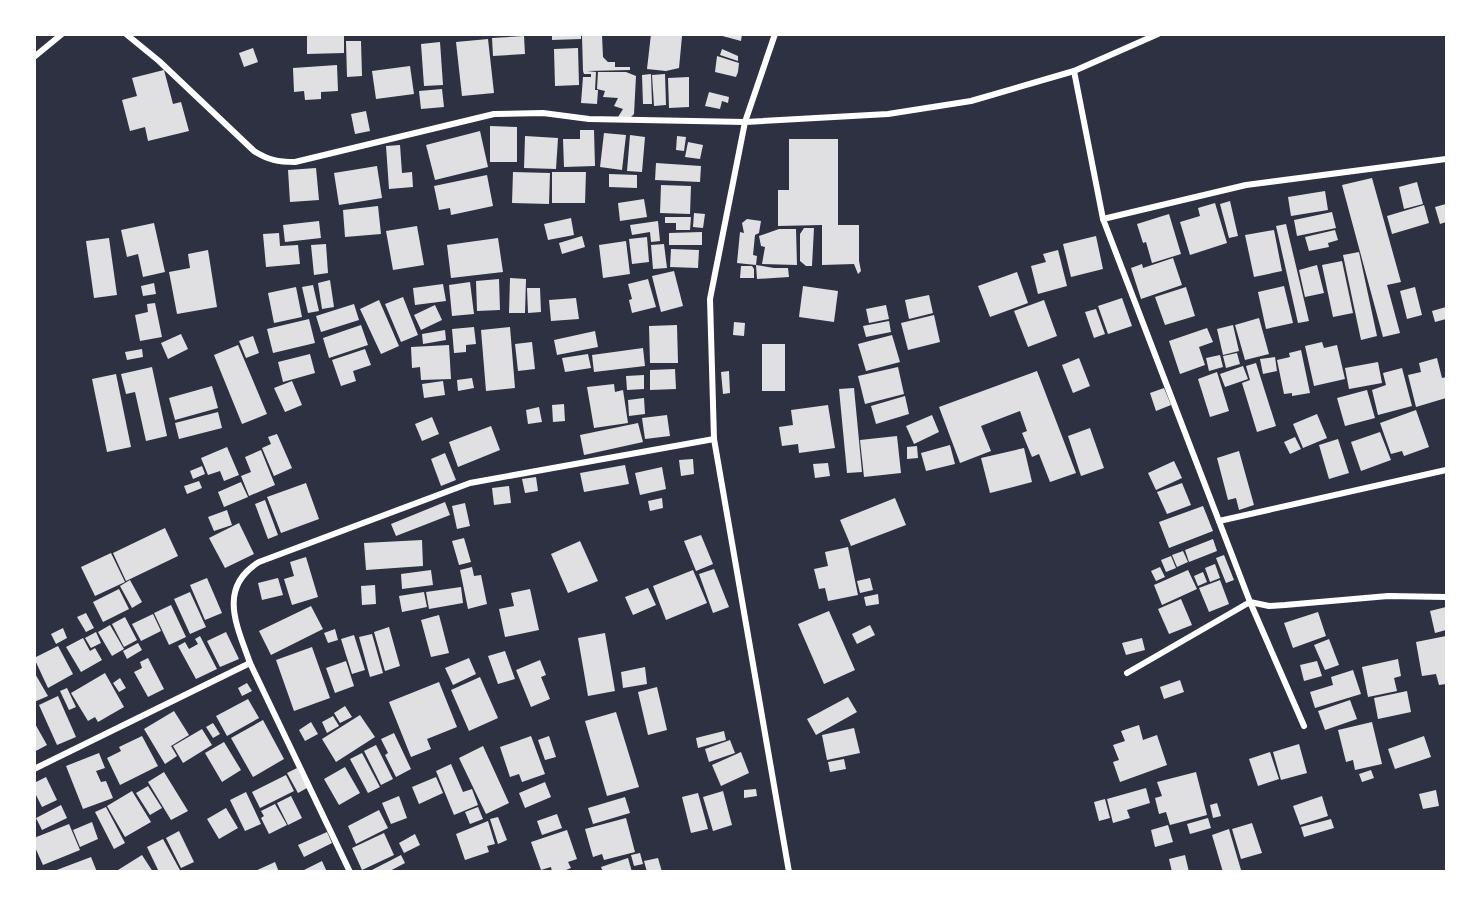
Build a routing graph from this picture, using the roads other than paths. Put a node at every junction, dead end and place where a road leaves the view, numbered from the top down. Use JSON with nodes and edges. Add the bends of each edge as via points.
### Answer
{"nodes":[{"id":1,"x":63,"y":34,"type":"edge"},
{"id":2,"x":126,"y":34,"type":"edge"},
{"id":3,"x":775,"y":34,"type":"edge"},
{"id":4,"x":1158,"y":34,"type":"edge"},
{"id":5,"x":34,"y":57,"type":"edge"},
{"id":6,"x":1074,"y":71,"type":"junction"},
{"id":7,"x":745,"y":122,"type":"junction"},
{"id":8,"x":1446,"y":159,"type":"edge"},
{"id":9,"x":1104,"y":219,"type":"junction"},
{"id":10,"x":714,"y":440,"type":"junction"},
{"id":11,"x":1446,"y":470,"type":"edge"},
{"id":12,"x":1220,"y":521,"type":"junction"},
{"id":13,"x":1446,"y":597,"type":"edge"},
{"id":14,"x":1250,"y":602,"type":"junction"},
{"id":15,"x":250,"y":663,"type":"junction"},
{"id":16,"x":1127,"y":673,"type":"dead end"},
{"id":17,"x":1304,"y":726,"type":"dead end"},
{"id":18,"x":34,"y":769,"type":"edge"},
{"id":19,"x":350,"y":872,"type":"edge"},
{"id":20,"x":789,"y":872,"type":"edge"}],
"edges":[{"from":1,"to":5,"type":"street"},
{"from":2,"to":7,"type":"street","via":[[254,151],[278,162],[295,162],[494,114]]},
{"from":3,"to":7,"type":"street"},
{"from":4,"to":6,"type":"street"},
{"from":6,"to":7,"type":"street","via":[[970,101],[888,114]]},
{"from":6,"to":9,"type":"street"},
{"from":7,"to":10,"type":"street","via":[[711,299]]},
{"from":8,"to":9,"type":"street","via":[[1246,185]]},
{"from":9,"to":12,"type":"street"},
{"from":10,"to":15,"type":"street","via":[[470,483],[259,562],[246,570],[233,593],[235,621]]},
{"from":10,"to":20,"type":"street"},
{"from":11,"to":12,"type":"street"},
{"from":12,"to":14,"type":"street"},
{"from":13,"to":14,"type":"street","via":[[1388,596],[1269,606]]},
{"from":14,"to":16,"type":"street"},
{"from":14,"to":17,"type":"street"},
{"from":15,"to":18,"type":"street"},
{"from":15,"to":19,"type":"street"}]}
